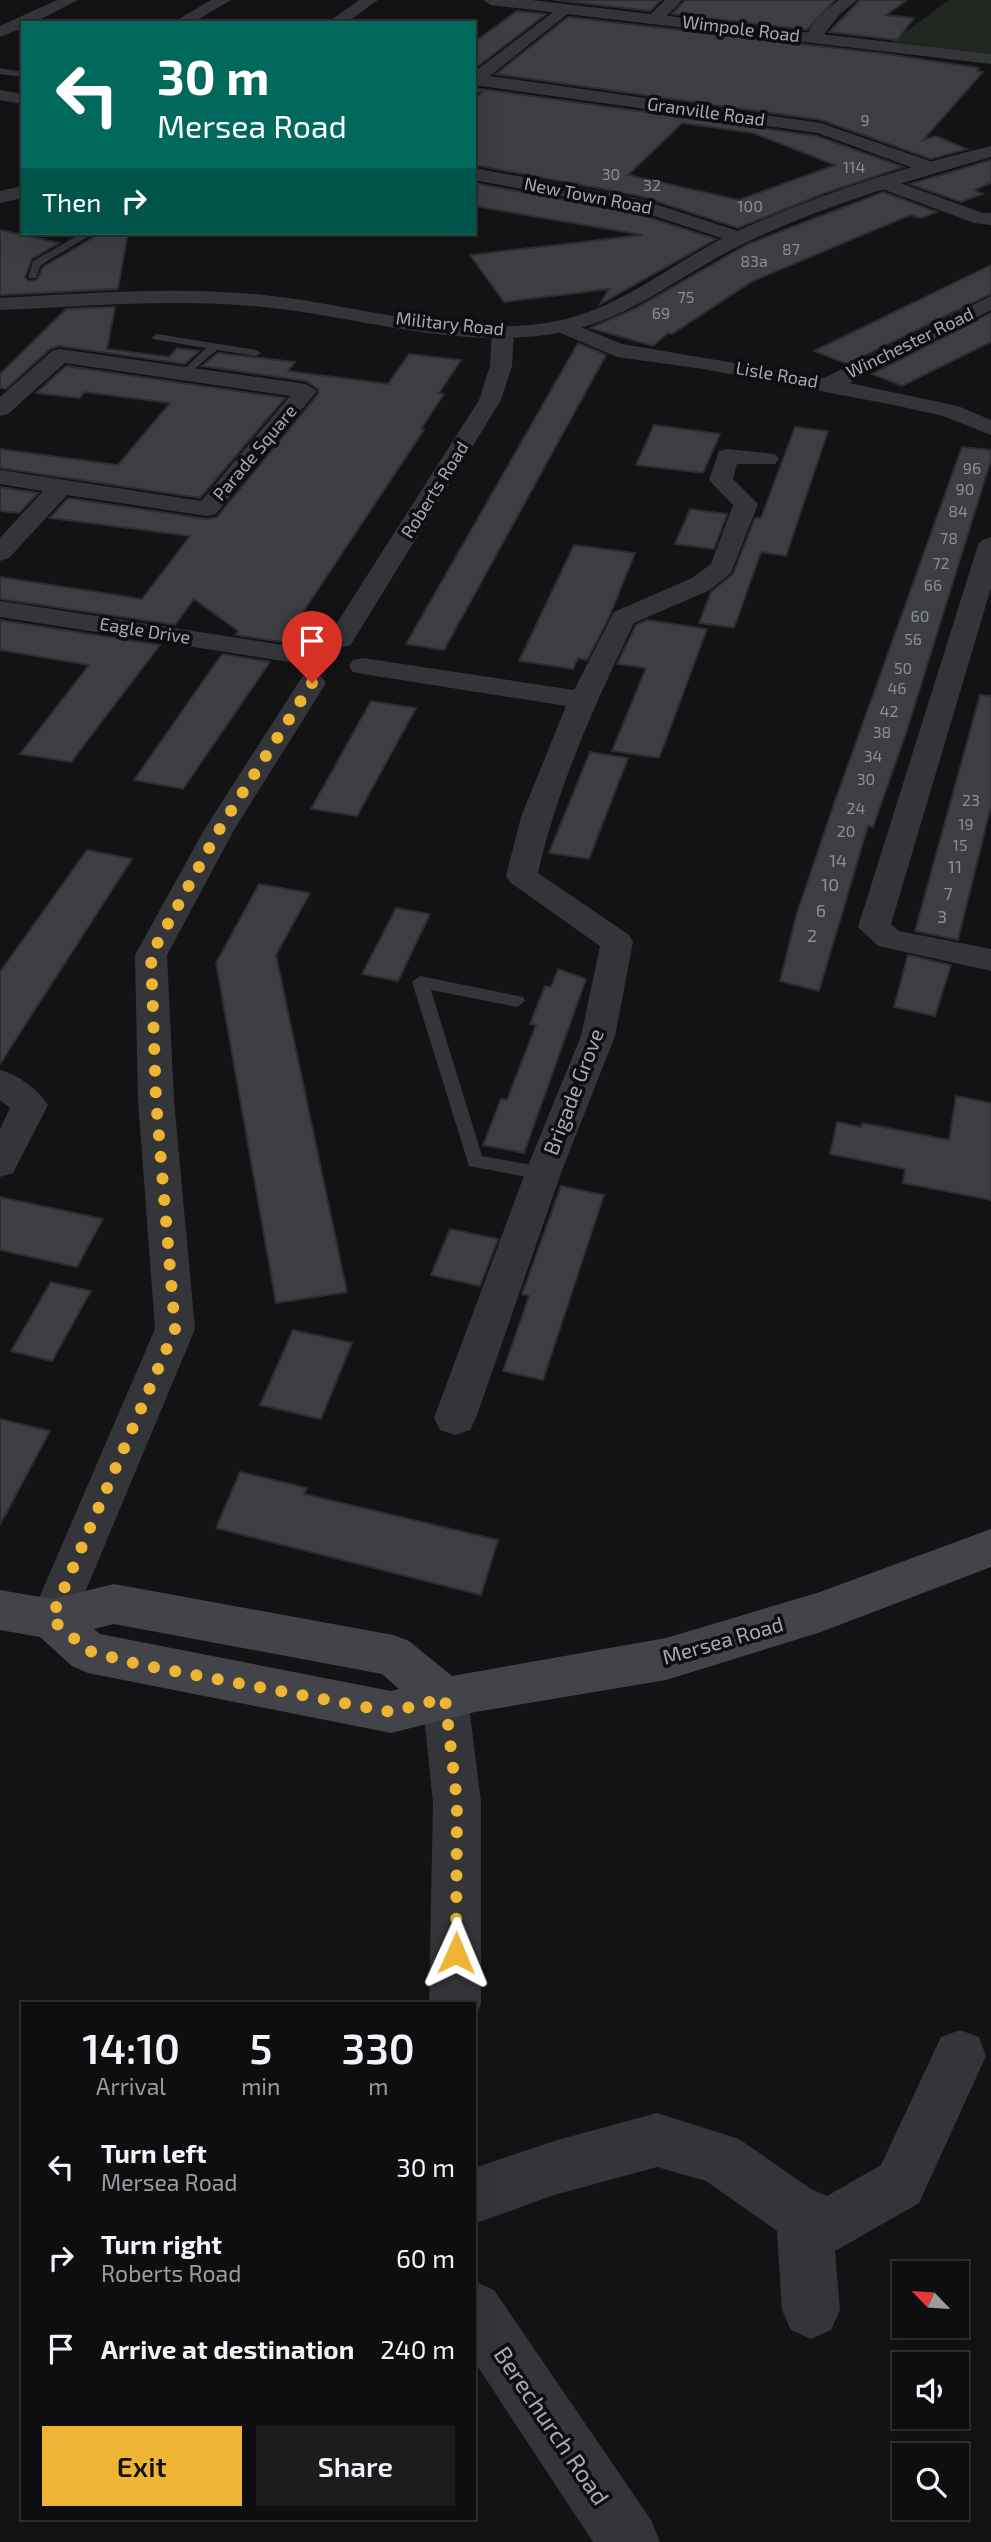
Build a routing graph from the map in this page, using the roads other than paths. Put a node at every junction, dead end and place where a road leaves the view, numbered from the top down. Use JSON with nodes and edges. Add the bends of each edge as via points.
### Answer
{"nodes":[{"id":1,"x":70,"y":0,"type":"edge"},
{"id":2,"x":223,"y":0,"type":"edge"},
{"id":3,"x":370,"y":0,"type":"edge"},
{"id":4,"x":674,"y":0,"type":"edge"},
{"id":5,"x":849,"y":0,"type":"edge"},
{"id":6,"x":500,"y":1,"type":"edge"},
{"id":7,"x":564,"y":9,"type":"junction"},
{"id":8,"x":655,"y":19,"type":"junction"},
{"id":9,"x":24,"y":21,"type":"edge"},
{"id":10,"x":184,"y":21,"type":"edge"},
{"id":11,"x":338,"y":21,"type":"edge"},
{"id":12,"x":21,"y":22,"type":"edge"},
{"id":13,"x":0,"y":32,"type":"edge"},
{"id":14,"x":813,"y":38,"type":"junction"},
{"id":15,"x":991,"y":59,"type":"edge"},
{"id":16,"x":0,"y":71,"type":"edge"},
{"id":17,"x":21,"y":75,"type":"edge"},
{"id":18,"x":476,"y":78,"type":"edge"},
{"id":19,"x":476,"y":79,"type":"edge"},
{"id":20,"x":0,"y":96,"type":"edge"},
{"id":21,"x":21,"y":99,"type":"edge"},
{"id":22,"x":991,"y":151,"type":"edge"},
{"id":23,"x":931,"y":168,"type":"junction"},
{"id":24,"x":476,"y":174,"type":"edge"},
{"id":25,"x":884,"y":183,"type":"junction"},
{"id":26,"x":21,"y":192,"type":"edge"},
{"id":27,"x":0,"y":197,"type":"edge"},
{"id":28,"x":991,"y":219,"type":"edge"},
{"id":29,"x":85,"y":235,"type":"edge"},
{"id":30,"x":740,"y":238,"type":"junction"},
{"id":31,"x":32,"y":276,"type":"dead end"},
{"id":32,"x":991,"y":302,"type":"edge"},
{"id":33,"x":0,"y":304,"type":"edge"},
{"id":34,"x":948,"y":325,"type":"junction"},
{"id":35,"x":564,"y":326,"type":"junction"},
{"id":36,"x":503,"y":331,"type":"junction"},
{"id":37,"x":980,"y":334,"type":"dead end"},
{"id":38,"x":157,"y":337,"type":"dead end"},
{"id":39,"x":215,"y":346,"type":"junction"},
{"id":40,"x":257,"y":353,"type":"dead end"},
{"id":41,"x":186,"y":374,"type":"junction"},
{"id":42,"x":829,"y":384,"type":"junction"},
{"id":43,"x":4,"y":400,"type":"edge"},
{"id":44,"x":991,"y":428,"type":"edge"},
{"id":45,"x":767,"y":459,"type":"dead end"},
{"id":46,"x":0,"y":477,"type":"edge"},
{"id":47,"x":61,"y":486,"type":"junction"},
{"id":48,"x":991,"y":545,"type":"edge"},
{"id":49,"x":0,"y":553,"type":"edge"},
{"id":50,"x":0,"y":609,"type":"edge"},
{"id":51,"x":340,"y":640,"type":"junction"},
{"id":52,"x":290,"y":654,"type":"junction"},
{"id":53,"x":363,"y":666,"type":"junction"},
{"id":54,"x":312,"y":683,"type":"junction"},
{"id":55,"x":583,"y":700,"type":"junction"},
{"id":56,"x":991,"y":960,"type":"edge"},
{"id":57,"x":517,"y":1001,"type":"dead end"},
{"id":58,"x":0,"y":1082,"type":"edge"},
{"id":59,"x":0,"y":1164,"type":"edge"},
{"id":60,"x":542,"y":1173,"type":"junction"},
{"id":61,"x":455,"y":1418,"type":"dead end"},
{"id":62,"x":991,"y":1548,"type":"edge"},
{"id":63,"x":0,"y":1610,"type":"edge"},
{"id":64,"x":51,"y":1619,"type":"junction"},
{"id":65,"x":445,"y":1698,"type":"junction"},
{"id":66,"x":455,"y":2002,"type":"edge"},
{"id":67,"x":960,"y":2056,"type":"dead end"},
{"id":68,"x":476,"y":2195,"type":"edge"},
{"id":69,"x":804,"y":2214,"type":"junction"},
{"id":70,"x":811,"y":2309,"type":"dead end"},
{"id":71,"x":476,"y":2313,"type":"edge"},
{"id":72,"x":629,"y":2542,"type":"edge"}],
"edges":[{"from":1,"to":9,"type":"street"},
{"from":2,"to":10,"type":"street"},
{"from":3,"to":11,"type":"street"},
{"from":4,"to":8,"type":"street"},
{"from":5,"to":14,"type":"street"},
{"from":6,"to":7,"type":"street","name":"Wimpole Road"},
{"from":7,"to":8,"type":"street","name":"Wimpole Road"},
{"from":7,"to":18,"type":"street"},
{"from":8,"to":14,"type":"street","name":"Wimpole Road"},
{"from":12,"to":13,"type":"street"},
{"from":14,"to":15,"type":"street","name":"Wimpole Road"},
{"from":16,"to":17,"type":"lane"},
{"from":19,"to":23,"type":"street","name":"Granville Road","via":[[821,128]]},
{"from":20,"to":21,"type":"street"},
{"from":22,"to":23,"type":"street","name":"Military Road"},
{"from":23,"to":25,"type":"street","name":"Military Road"},
{"from":24,"to":30,"type":"street","name":"New Town Road","via":[[640,205]]},
{"from":25,"to":28,"type":"street"},
{"from":25,"to":30,"type":"street","name":"Military Road"},
{"from":26,"to":27,"type":"street"},
{"from":29,"to":31,"type":"lane","via":[[37,262]]},
{"from":30,"to":35,"type":"street","name":"Military Road","via":[[698,258],[634,299]]},
{"from":32,"to":34,"type":"street","name":"Winchester Road"},
{"from":33,"to":36,"type":"street","name":"Military Road","via":[[231,298]]},
{"from":34,"to":37,"type":"street"},
{"from":34,"to":42,"type":"street","name":"Winchester Road"},
{"from":35,"to":36,"type":"street","name":"Military Road"},
{"from":35,"to":42,"type":"street","name":"Lisle Road","via":[[617,350]]},
{"from":36,"to":51,"type":"street","name":"Roberts Road","via":[[502,372],[490,400]]},
{"from":38,"to":39,"type":"lane"},
{"from":39,"to":40,"type":"lane"},
{"from":39,"to":41,"type":"lane"},
{"from":41,"to":43,"type":"street","name":"Parade Square","via":[[60,356]]},
{"from":41,"to":47,"type":"street","name":"Parade Square","via":[[306,391],[207,509]]},
{"from":42,"to":44,"type":"street","name":"Lisle Road","via":[[950,411]]},
{"from":45,"to":55,"type":"street","via":[[727,456],[721,480],[746,504],[722,568],[702,584],[622,618]]},
{"from":46,"to":47,"type":"street","name":"Parade Square"},
{"from":47,"to":49,"type":"street"},
{"from":48,"to":56,"type":"street","via":[[874,927],[889,939]]},
{"from":50,"to":52,"type":"street","name":"Eagle Drive"},
{"from":51,"to":52,"type":"street","via":[[314,642]]},
{"from":51,"to":53,"type":"street","via":[[354,644]]},
{"from":52,"to":54,"type":"street","via":[[287,661],[293,673]]},
{"from":53,"to":54,"type":"street","via":[[337,680]]},
{"from":53,"to":55,"type":"street"},
{"from":54,"to":64,"type":"street","via":[[219,830],[151,955],[156,1100],[175,1329]]},
{"from":55,"to":60,"type":"street","name":"Brigade Grove","via":[[536,817],[522,876],[617,942],[598,1035]]},
{"from":57,"to":60,"type":"lane","via":[[420,982],[475,1161]]},
{"from":58,"to":59,"type":"street","via":[[30,1105]]},
{"from":60,"to":61,"type":"street","name":"Brigade Grove"},
{"from":62,"to":65,"type":"main road","name":"Mersea Road","via":[[821,1612],[692,1652]]},
{"from":63,"to":64,"type":"main road"},
{"from":64,"to":65,"type":"main road","name":"Mersea Road","via":[[89,1651],[137,1664],[391,1712]]},
{"from":65,"to":66,"type":"street","via":[[457,1802]]},
{"from":67,"to":69,"type":"street","via":[[900,2184],[830,2225]]},
{"from":68,"to":69,"type":"street","via":[[657,2140],[720,2158]]},
{"from":69,"to":70,"type":"street"},
{"from":71,"to":72,"type":"street","name":"Berechurch Road"}]}
